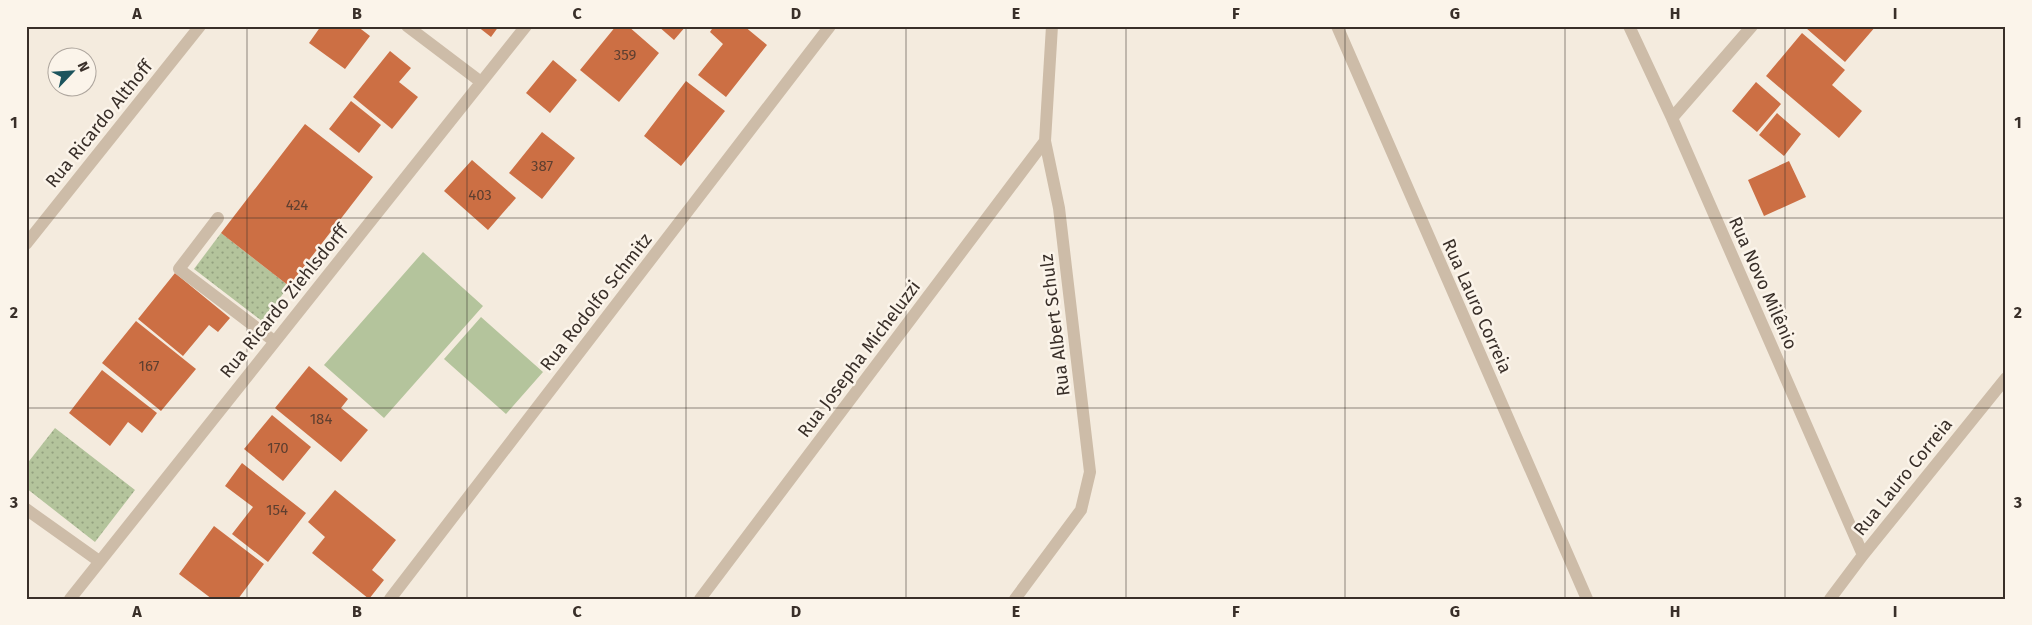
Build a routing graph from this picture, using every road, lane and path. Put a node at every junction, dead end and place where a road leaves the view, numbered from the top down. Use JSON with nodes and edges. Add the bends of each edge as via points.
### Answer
{"nodes":[{"id":1,"x":200,"y":26,"type":"edge"},
{"id":2,"x":407,"y":26,"type":"edge"},
{"id":3,"x":526,"y":26,"type":"edge"},
{"id":4,"x":830,"y":26,"type":"edge"},
{"id":5,"x":1052,"y":26,"type":"edge"},
{"id":6,"x":1337,"y":26,"type":"edge"},
{"id":7,"x":1630,"y":26,"type":"edge"},
{"id":8,"x":1752,"y":26,"type":"edge"},
{"id":9,"x":481,"y":82,"type":"junction"},
{"id":10,"x":1672,"y":118,"type":"junction"},
{"id":11,"x":1045,"y":141,"type":"junction"},
{"id":12,"x":218,"y":218,"type":"dead end"},
{"id":13,"x":26,"y":244,"type":"edge"},
{"id":14,"x":274,"y":341,"type":"junction"},
{"id":15,"x":2006,"y":378,"type":"edge"},
{"id":16,"x":26,"y":508,"type":"edge"},
{"id":17,"x":1863,"y":554,"type":"junction"},
{"id":18,"x":99,"y":561,"type":"junction"},
{"id":19,"x":70,"y":599,"type":"edge"},
{"id":20,"x":390,"y":599,"type":"edge"},
{"id":21,"x":700,"y":599,"type":"edge"},
{"id":22,"x":1015,"y":599,"type":"edge"},
{"id":23,"x":1586,"y":599,"type":"edge"},
{"id":24,"x":1830,"y":599,"type":"edge"}],
"edges":[{"from":1,"to":13,"type":"street","name":"Rua Ricardo Althoff"},
{"from":2,"to":9,"type":"street"},
{"from":3,"to":9,"type":"street","name":"Rua Ricardo Ziehlsdorff"},
{"from":4,"to":20,"type":"street","name":"Rua Rodolfo Schmitz"},
{"from":5,"to":11,"type":"street","name":"Rua Albert Schulz"},
{"from":6,"to":23,"type":"street","name":"Rua Lauro Correia"},
{"from":7,"to":10,"type":"street","name":"Rua Novo Milênio"},
{"from":8,"to":10,"type":"street"},
{"from":9,"to":14,"type":"street","name":"Rua Ricardo Ziehlsdorff"},
{"from":10,"to":17,"type":"street","name":"Rua Novo Milênio"},
{"from":11,"to":21,"type":"street","name":"Rua Josepha Micheluzzi"},
{"from":11,"to":22,"type":"street","name":"Rua Albert Schulz","via":[[1059,208],[1090,472],[1081,510]]},
{"from":12,"to":14,"type":"street","via":[[179,269]]},
{"from":14,"to":18,"type":"street","name":"Rua Ricardo Ziehlsdorff"},
{"from":15,"to":17,"type":"street","name":"Rua Lauro Correia"},
{"from":16,"to":18,"type":"street"},
{"from":17,"to":24,"type":"street","name":"Rua Lauro Correia"},
{"from":18,"to":19,"type":"street","name":"Rua Ricardo Ziehlsdorff"}]}
